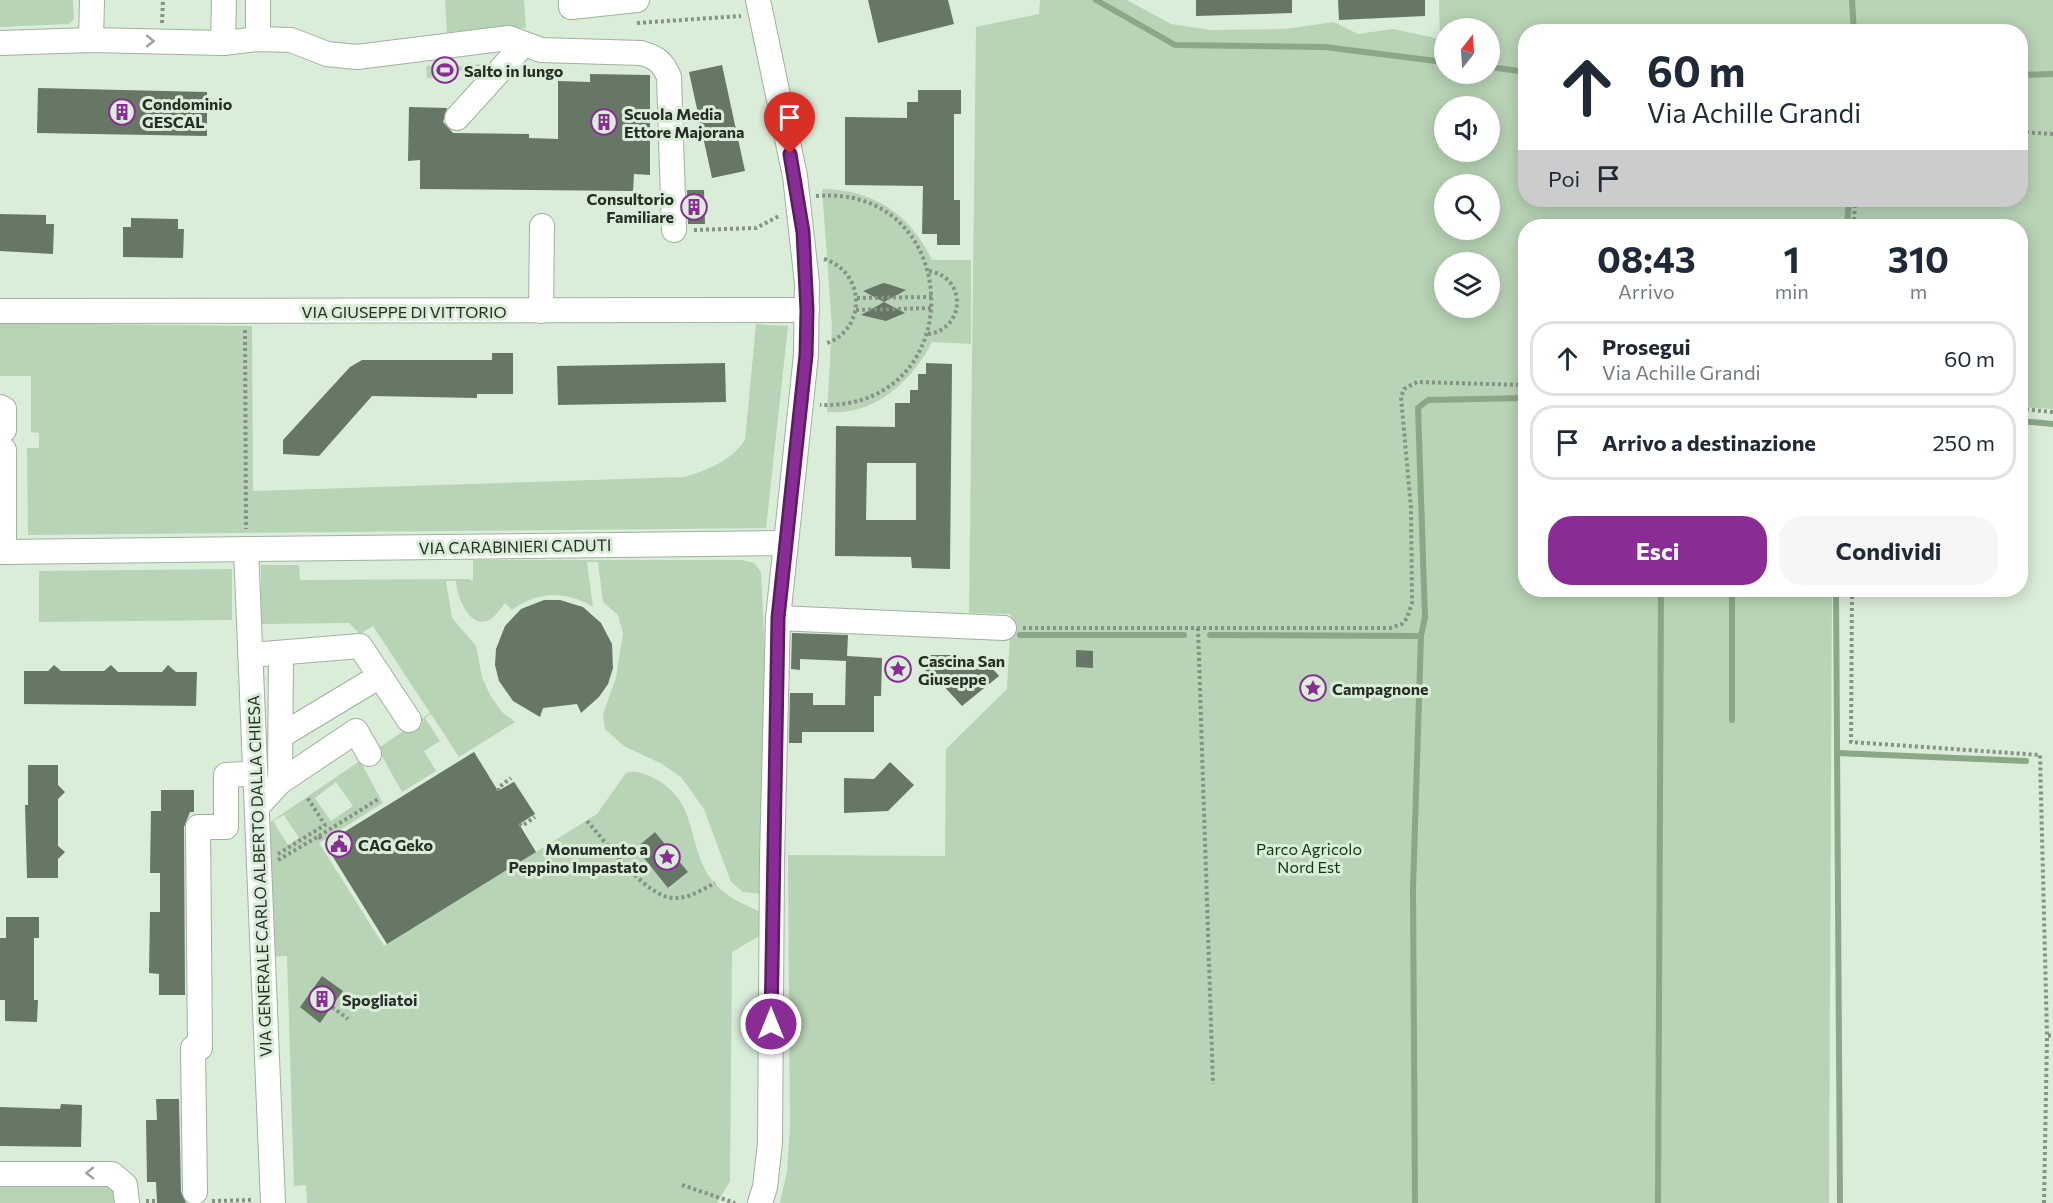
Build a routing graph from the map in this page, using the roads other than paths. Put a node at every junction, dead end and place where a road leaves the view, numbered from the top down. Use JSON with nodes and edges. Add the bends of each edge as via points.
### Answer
{"nodes":[{"id":1,"x":92,"y":0,"type":"edge"},
{"id":2,"x":224,"y":0,"type":"edge"},
{"id":3,"x":258,"y":0,"type":"edge"},
{"id":4,"x":571,"y":0,"type":"edge"},
{"id":5,"x":637,"y":0,"type":"edge"},
{"id":6,"x":758,"y":0,"type":"edge"},
{"id":7,"x":258,"y":39,"type":"junction"},
{"id":8,"x":91,"y":40,"type":"junction"},
{"id":9,"x":0,"y":43,"type":"edge"},
{"id":10,"x":223,"y":43,"type":"junction"},
{"id":11,"x":524,"y":44,"type":"junction"},
{"id":12,"x":457,"y":118,"type":"dead end"},
{"id":13,"x":542,"y":226,"type":"dead end"},
{"id":14,"x":674,"y":230,"type":"road end"},
{"id":15,"x":807,"y":310,"type":"junction"},
{"id":16,"x":0,"y":311,"type":"edge"},
{"id":17,"x":541,"y":311,"type":"junction"},
{"id":18,"x":2,"y":445,"type":"edge"},
{"id":19,"x":2,"y":508,"type":"edge"},
{"id":20,"x":784,"y":543,"type":"junction"},
{"id":21,"x":246,"y":549,"type":"junction"},
{"id":22,"x":2,"y":552,"type":"edge"},
{"id":23,"x":778,"y":618,"type":"junction"},
{"id":24,"x":1004,"y":628,"type":"road end"},
{"id":25,"x":281,"y":652,"type":"junction"},
{"id":26,"x":250,"y":655,"type":"junction"},
{"id":27,"x":380,"y":676,"type":"junction"},
{"id":28,"x":409,"y":720,"type":"dead end"},
{"id":29,"x":282,"y":735,"type":"junction"},
{"id":30,"x":369,"y":754,"type":"dead end"},
{"id":31,"x":244,"y":774,"type":"dead end"},
{"id":32,"x":280,"y":782,"type":"junction"},
{"id":33,"x":256,"y":807,"type":"junction"},
{"id":34,"x":0,"y":1174,"type":"edge"},
{"id":35,"x":200,"y":1196,"type":"road end"},
{"id":36,"x":273,"y":1201,"type":"edge"},
{"id":37,"x":127,"y":1203,"type":"edge"},
{"id":38,"x":760,"y":1203,"type":"edge"}],
"edges":[{"from":1,"to":8,"type":"street"},
{"from":2,"to":10,"type":"street"},
{"from":3,"to":7,"type":"street"},
{"from":4,"to":5,"type":"street","via":[[572,7]]},
{"from":6,"to":15,"type":"street","via":[[798,198]]},
{"from":7,"to":10,"type":"street"},
{"from":7,"to":11,"type":"street","via":[[291,40],[327,54],[357,57],[496,38]]},
{"from":8,"to":9,"type":"street"},
{"from":8,"to":10,"type":"street","one_way":true},
{"from":11,"to":12,"type":"street"},
{"from":11,"to":14,"type":"street","via":[[541,50],[641,53],[662,62],[669,77]]},
{"from":13,"to":17,"type":"street"},
{"from":15,"to":17,"type":"street","name":"VIA GIUSEPPE DI VITTORIO"},
{"from":15,"to":20,"type":"street","via":[[806,355]]},
{"from":16,"to":17,"type":"street","name":"VIA GIUSEPPE DI VITTORIO"},
{"from":18,"to":19,"type":"street"},
{"from":19,"to":22,"type":"street"},
{"from":20,"to":21,"type":"street","name":"VIA CARABINIERI CADUTI"},
{"from":20,"to":23,"type":"street"},
{"from":21,"to":22,"type":"street","name":"VIA CARABINIERI CADUTI"},
{"from":21,"to":26,"type":"street","name":"VIA GENERALE CARLO ALBERTO DALLA CHIESA"},
{"from":23,"to":24,"type":"street"},
{"from":23,"to":38,"type":"street","via":[[770,1143]]},
{"from":25,"to":26,"type":"street"},
{"from":25,"to":27,"type":"street","via":[[360,646]]},
{"from":25,"to":29,"type":"street"},
{"from":26,"to":33,"type":"street","name":"VIA GENERALE CARLO ALBERTO DALLA CHIESA"},
{"from":27,"to":28,"type":"street"},
{"from":27,"to":29,"type":"street"},
{"from":29,"to":32,"type":"street"},
{"from":30,"to":32,"type":"street","via":[[356,731]]},
{"from":31,"to":35,"type":"street","via":[[226,774],[226,827],[198,827],[200,1048],[193,1048]]},
{"from":32,"to":33,"type":"street"},
{"from":33,"to":36,"type":"street","name":"VIA GENERALE CARLO ALBERTO DALLA CHIESA"},
{"from":37,"to":34,"type":"street","one_way":true,"via":[[125,1185],[112,1174]]}]}
